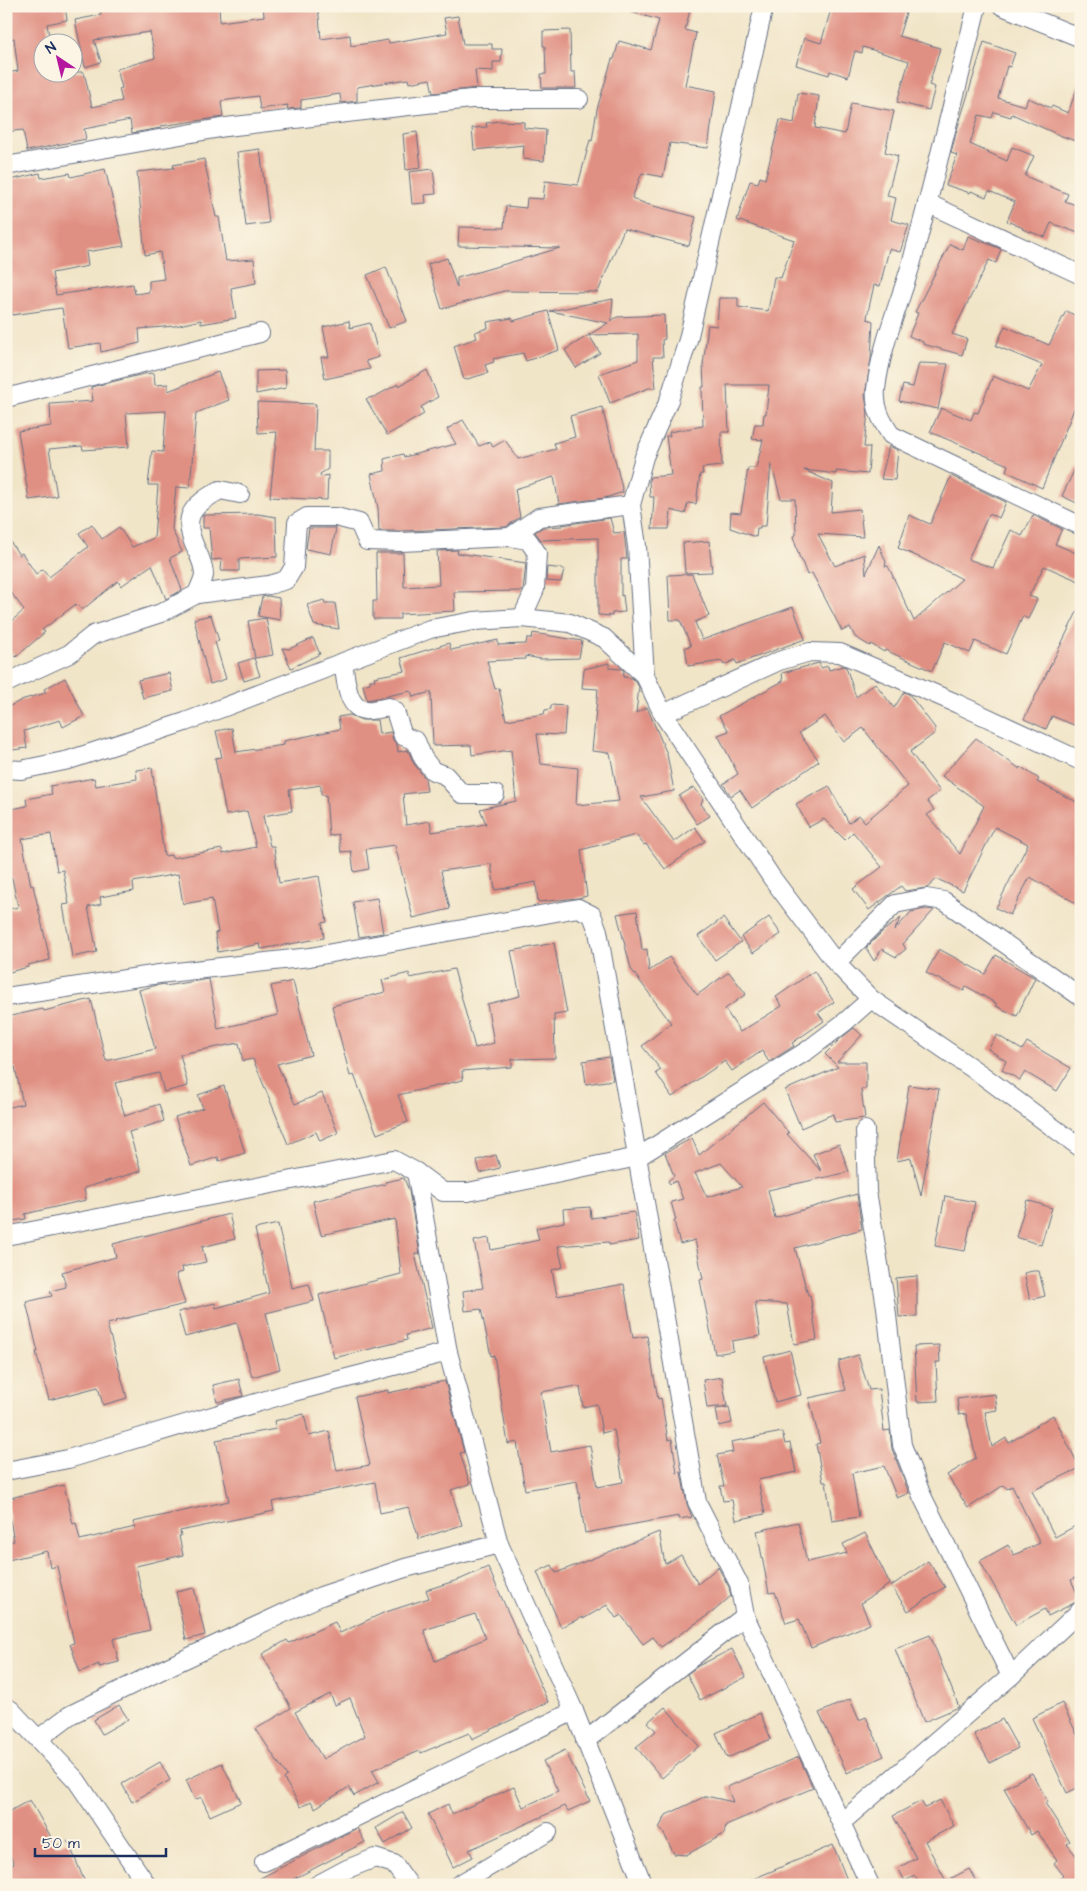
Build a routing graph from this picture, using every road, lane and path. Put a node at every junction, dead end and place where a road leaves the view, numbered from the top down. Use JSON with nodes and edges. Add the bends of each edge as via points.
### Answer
{"nodes":[{"id":1,"x":764,"y":6,"type":"edge"},
{"id":2,"x":977,"y":6,"type":"edge"},
{"id":3,"x":1002,"y":6,"type":"edge"},
{"id":4,"x":1081,"y":38,"type":"edge"},
{"id":5,"x":579,"y":99,"type":"dead end"},
{"id":6,"x":6,"y":166,"type":"edge"},
{"id":7,"x":927,"y":203,"type":"junction"},
{"id":8,"x":1081,"y":275,"type":"edge"},
{"id":9,"x":260,"y":333,"type":"dead end"},
{"id":10,"x":6,"y":398,"type":"edge"},
{"id":11,"x":240,"y":494,"type":"dead end"},
{"id":12,"x":631,"y":505,"type":"junction"},
{"id":13,"x":1081,"y":526,"type":"edge"},
{"id":14,"x":510,"y":537,"type":"junction"},
{"id":15,"x":197,"y":594,"type":"junction"},
{"id":16,"x":522,"y":618,"type":"junction"},
{"id":17,"x":342,"y":663,"type":"junction"},
{"id":18,"x":645,"y":676,"type":"junction"},
{"id":19,"x":6,"y":683,"type":"edge"},
{"id":20,"x":663,"y":714,"type":"junction"},
{"id":21,"x":1081,"y":761,"type":"edge"},
{"id":22,"x":6,"y":769,"type":"edge"},
{"id":23,"x":495,"y":794,"type":"dead end"},
{"id":24,"x":836,"y":963,"type":"junction"},
{"id":25,"x":6,"y":997,"type":"edge"},
{"id":26,"x":1081,"y":997,"type":"edge"},
{"id":27,"x":871,"y":999,"type":"junction"},
{"id":28,"x":865,"y":1130,"type":"dead end"},
{"id":29,"x":1079,"y":1142,"type":"edge"},
{"id":30,"x":638,"y":1157,"type":"junction"},
{"id":31,"x":416,"y":1172,"type":"junction"},
{"id":32,"x":6,"y":1236,"type":"edge"},
{"id":33,"x":448,"y":1352,"type":"junction"},
{"id":34,"x":6,"y":1471,"type":"edge"},
{"id":35,"x":499,"y":1544,"type":"junction"},
{"id":36,"x":1081,"y":1610,"type":"edge"},
{"id":37,"x":744,"y":1616,"type":"junction"},
{"id":38,"x":1011,"y":1676,"type":"junction"},
{"id":39,"x":6,"y":1707,"type":"edge"},
{"id":40,"x":574,"y":1711,"type":"junction"},
{"id":41,"x":38,"y":1739,"type":"junction"},
{"id":42,"x":585,"y":1741,"type":"junction"},
{"id":43,"x":842,"y":1822,"type":"junction"},
{"id":44,"x":548,"y":1832,"type":"dead end"},
{"id":45,"x":264,"y":1862,"type":"dead end"},
{"id":46,"x":407,"y":1884,"type":"edge"},
{"id":47,"x":147,"y":1885,"type":"edge"},
{"id":48,"x":317,"y":1885,"type":"edge"},
{"id":49,"x":458,"y":1885,"type":"edge"},
{"id":50,"x":643,"y":1885,"type":"edge"},
{"id":51,"x":870,"y":1885,"type":"edge"}],
"edges":[{"from":1,"to":12,"type":"street","via":[[688,340],[669,400],[644,457]]},
{"from":2,"to":7,"type":"street"},
{"from":3,"to":4,"type":"street"},
{"from":5,"to":6,"type":"street","via":[[471,100],[354,112],[226,127]]},
{"from":7,"to":8,"type":"street"},
{"from":7,"to":13,"type":"street","via":[[882,356],[876,391],[879,417],[891,434]]},
{"from":9,"to":10,"type":"street"},
{"from":11,"to":15,"type":"street","via":[[220,490],[202,500],[191,514],[188,530],[201,559],[204,576]]},
{"from":12,"to":14,"type":"street","via":[[539,517]]},
{"from":12,"to":18,"type":"street","via":[[637,546]]},
{"from":14,"to":15,"type":"street","via":[[367,541],[358,523],[307,517],[296,523],[294,567],[286,580]]},
{"from":14,"to":16,"type":"street","via":[[528,540],[537,553],[535,589]]},
{"from":15,"to":19,"type":"street","via":[[161,613],[93,635],[69,654]]},
{"from":16,"to":17,"type":"street","via":[[474,621],[430,629]]},
{"from":16,"to":18,"type":"street","via":[[570,623],[604,638]]},
{"from":17,"to":22,"type":"street","via":[[185,722],[69,760],[21,770]]},
{"from":17,"to":23,"type":"street","via":[[355,706],[364,710],[389,707],[395,712],[403,736],[416,741],[422,758],[433,771],[445,776],[462,794]]},
{"from":18,"to":20,"type":"street"},
{"from":20,"to":21,"type":"street","via":[[778,661],[810,652],[840,653]]},
{"from":20,"to":24,"type":"street","via":[[772,878]]},
{"from":24,"to":26,"type":"street","via":[[895,904],[926,898],[944,901]]},
{"from":24,"to":27,"type":"street"},
{"from":25,"to":30,"type":"street","via":[[159,974],[310,957],[578,908],[592,914],[598,931]]},
{"from":27,"to":29,"type":"street"},
{"from":27,"to":30,"type":"street","via":[[808,1050]]},
{"from":28,"to":38,"type":"street","via":[[867,1191],[886,1306],[902,1445],[922,1496]]},
{"from":30,"to":31,"type":"street","via":[[468,1192],[443,1192]]},
{"from":30,"to":37,"type":"street","via":[[697,1502],[739,1584]]},
{"from":31,"to":32,"type":"street","via":[[394,1160]]},
{"from":31,"to":33,"type":"street"},
{"from":33,"to":34,"type":"street","via":[[293,1392],[68,1459]]},
{"from":33,"to":35,"type":"street"},
{"from":35,"to":40,"type":"street"},
{"from":35,"to":41,"type":"street","via":[[405,1568],[321,1596],[70,1715]]},
{"from":36,"to":38,"type":"street"},
{"from":37,"to":42,"type":"street"},
{"from":37,"to":43,"type":"street"},
{"from":38,"to":43,"type":"street"},
{"from":39,"to":41,"type":"street"},
{"from":40,"to":42,"type":"street"},
{"from":40,"to":45,"type":"street"},
{"from":41,"to":47,"type":"street","via":[[77,1781]]},
{"from":42,"to":50,"type":"street"},
{"from":43,"to":51,"type":"street"},
{"from":44,"to":49,"type":"street"},
{"from":46,"to":48,"type":"street","via":[[394,1864],[375,1858]]}]}
